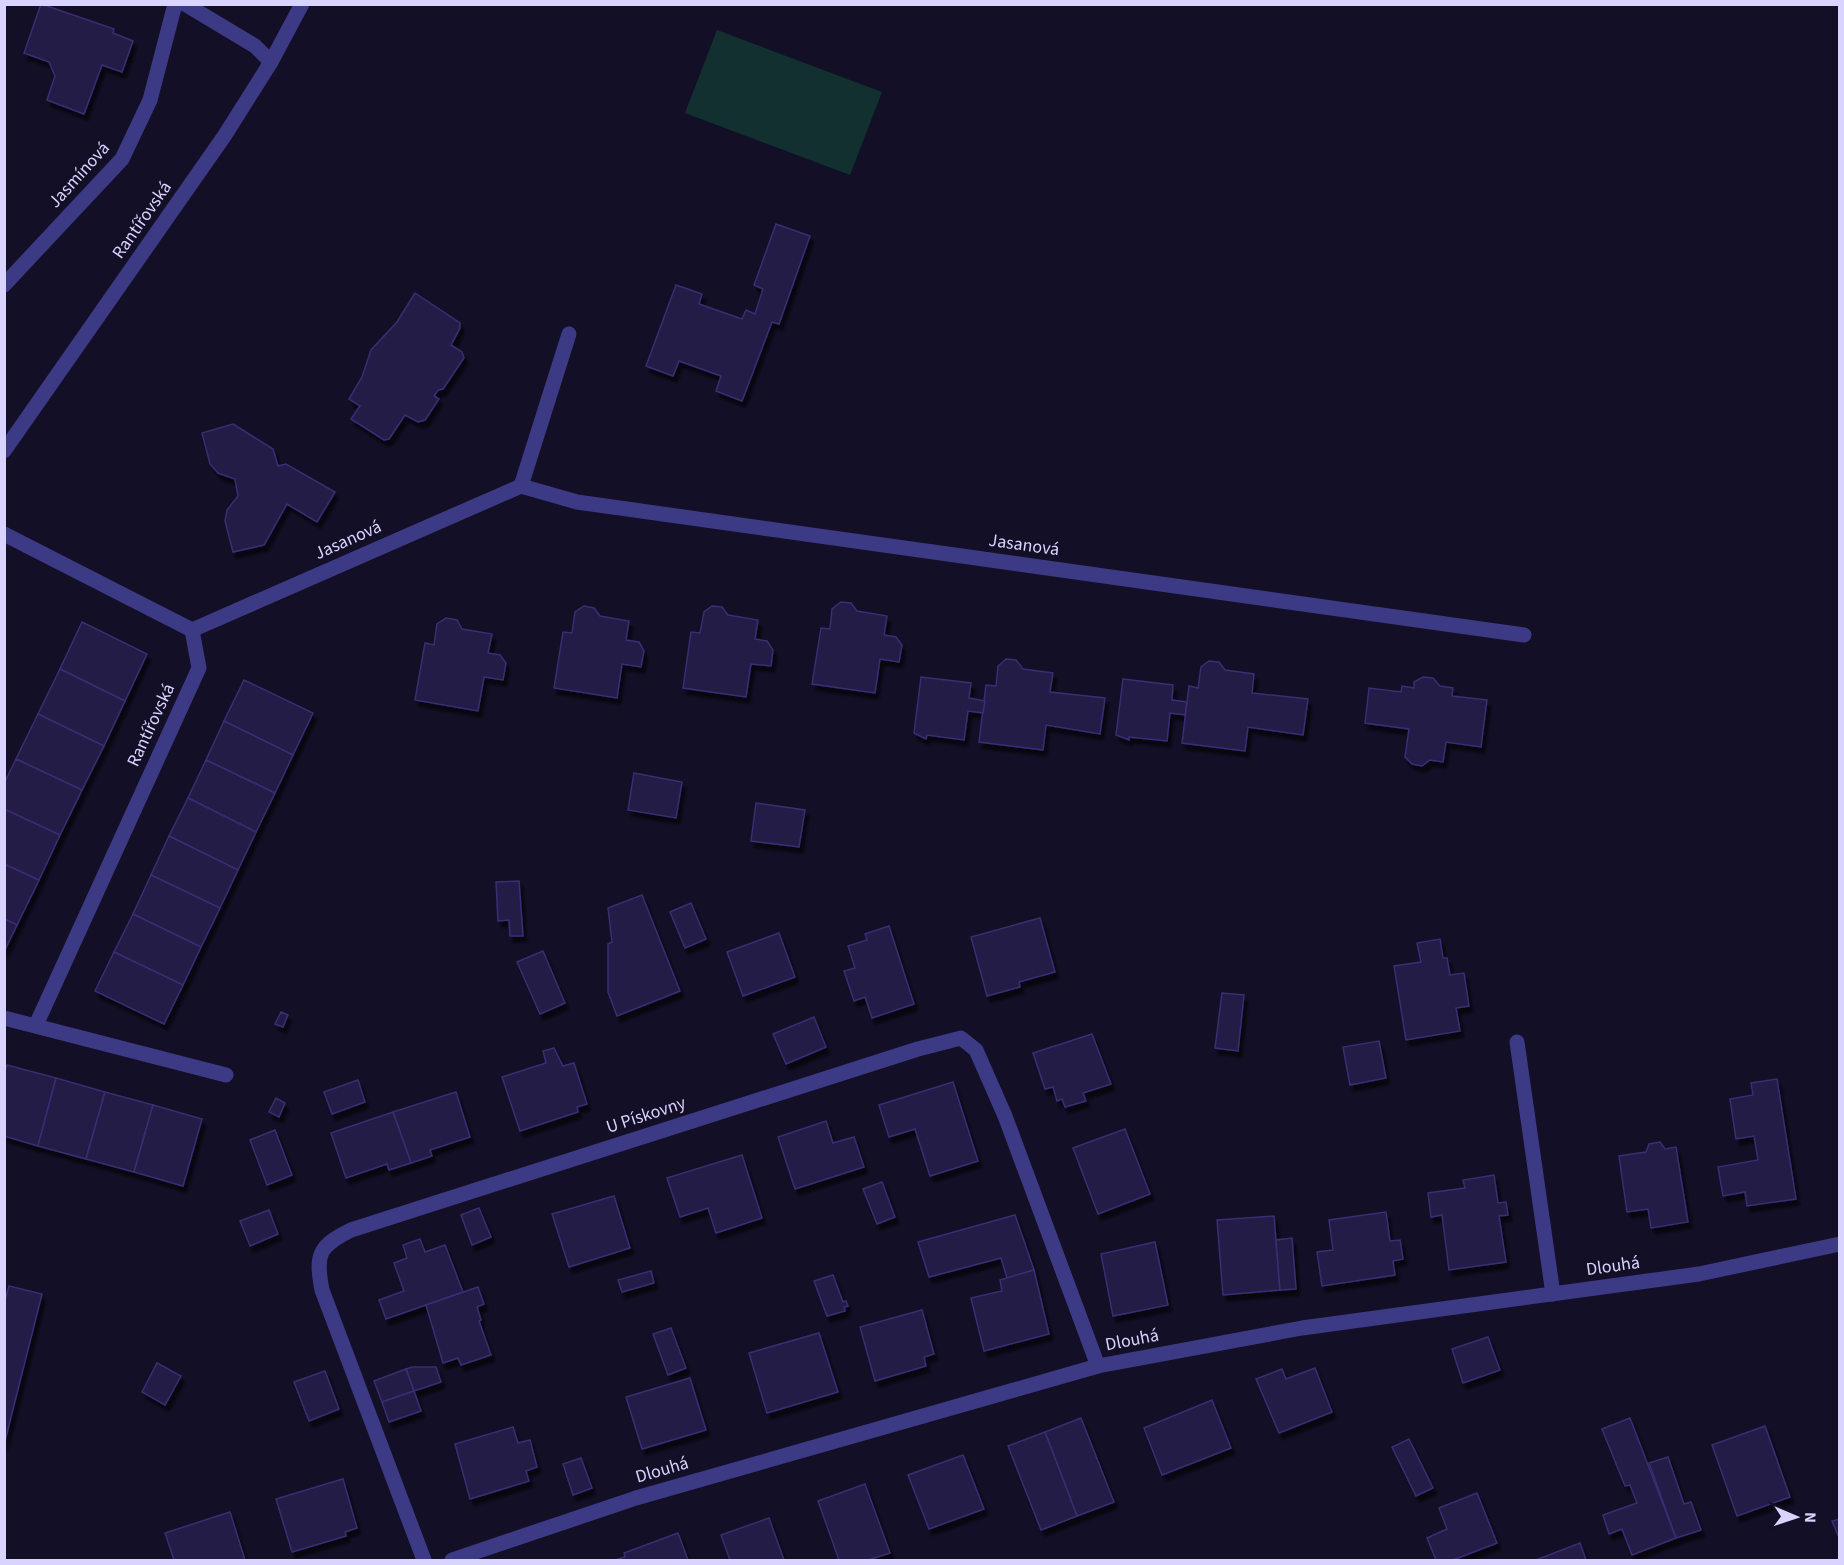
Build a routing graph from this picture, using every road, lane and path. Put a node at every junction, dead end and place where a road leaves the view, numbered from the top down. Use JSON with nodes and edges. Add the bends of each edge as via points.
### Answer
{"nodes":[{"id":1,"x":175,"y":4,"type":"edge"},
{"id":2,"x":185,"y":4,"type":"edge"},
{"id":3,"x":302,"y":4,"type":"edge"},
{"id":4,"x":271,"y":62,"type":"junction"},
{"id":5,"x":4,"y":285,"type":"edge"},
{"id":6,"x":569,"y":334,"type":"dead end"},
{"id":7,"x":4,"y":451,"type":"edge"},
{"id":8,"x":521,"y":486,"type":"junction"},
{"id":9,"x":4,"y":534,"type":"edge"},
{"id":10,"x":192,"y":630,"type":"junction"},
{"id":11,"x":1524,"y":635,"type":"dead end"},
{"id":12,"x":4,"y":1018,"type":"edge"},
{"id":13,"x":36,"y":1025,"type":"junction"},
{"id":14,"x":1517,"y":1042,"type":"dead end"},
{"id":15,"x":225,"y":1076,"type":"dead end"},
{"id":16,"x":1839,"y":1244,"type":"edge"},
{"id":17,"x":1553,"y":1294,"type":"junction"},
{"id":18,"x":1098,"y":1366,"type":"junction"},
{"id":19,"x":424,"y":1560,"type":"edge"},
{"id":20,"x":452,"y":1560,"type":"edge"}],
"edges":[{"from":1,"to":5,"type":"street","name":"Jasmínová","via":[[150,100],[122,159]]},
{"from":2,"to":4,"type":"street","via":[[255,46]]},
{"from":3,"to":4,"type":"street","name":"Rantířovská"},
{"from":4,"to":7,"type":"street","name":"Rantířovská","via":[[225,135]]},
{"from":6,"to":8,"type":"street"},
{"from":8,"to":10,"type":"street","name":"Jasanová"},
{"from":8,"to":11,"type":"street","name":"Jasanová","via":[[577,502]]},
{"from":9,"to":10,"type":"street"},
{"from":10,"to":13,"type":"street","name":"Rantířovská","via":[[199,668]]},
{"from":12,"to":13,"type":"street"},
{"from":13,"to":15,"type":"street"},
{"from":14,"to":17,"type":"street"},
{"from":16,"to":17,"type":"street","name":"Dlouhá","via":[[1699,1274]]},
{"from":17,"to":18,"type":"street","name":"Dlouhá","via":[[1302,1328]]},
{"from":18,"to":19,"type":"street","name":"U Pískovny","via":[[1005,1116],[976,1050],[961,1038],[918,1049],[351,1230],[327,1242],[320,1253],[318,1268],[322,1290]]},
{"from":18,"to":20,"type":"street","name":"Dlouhá","via":[[636,1498]]}]}
